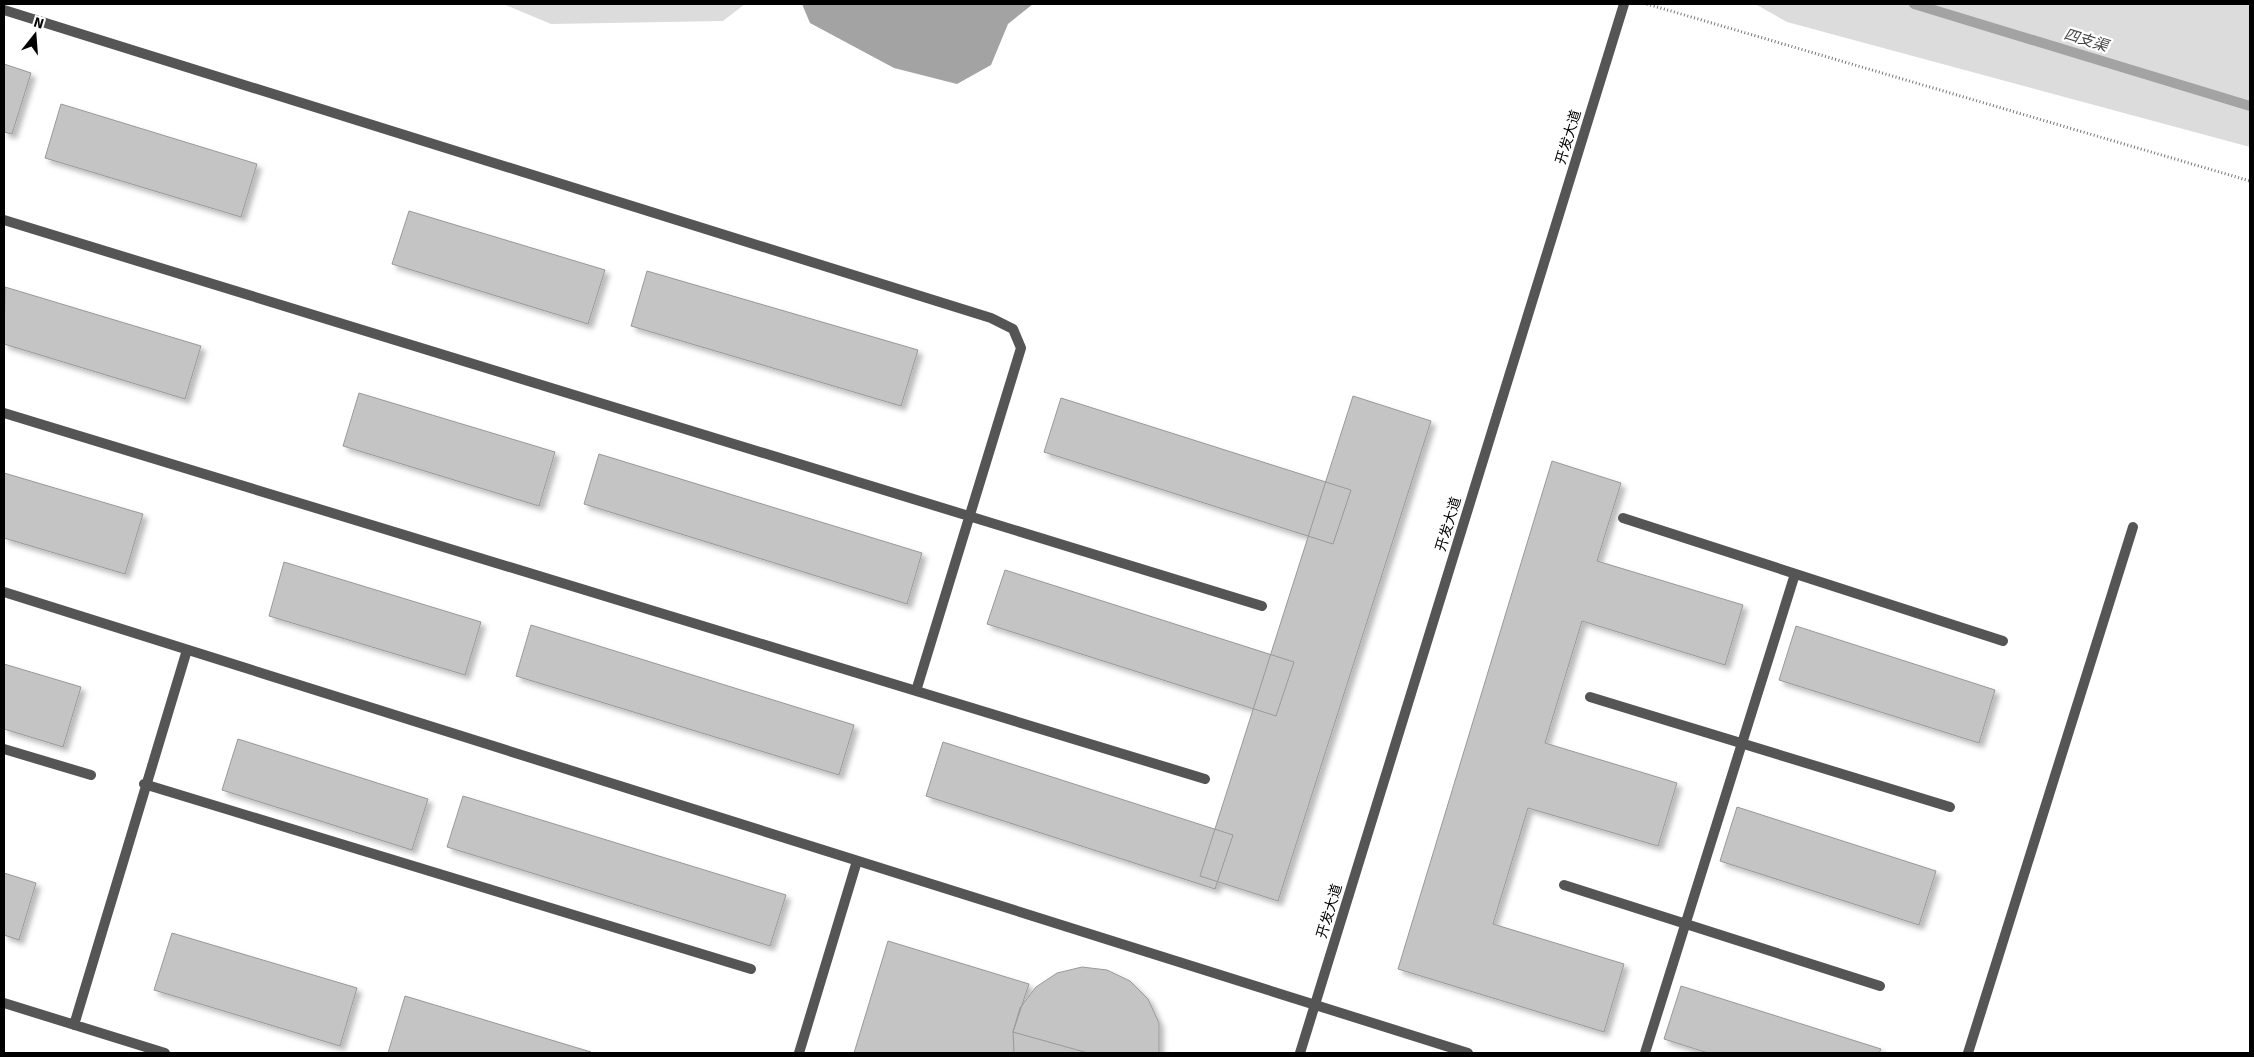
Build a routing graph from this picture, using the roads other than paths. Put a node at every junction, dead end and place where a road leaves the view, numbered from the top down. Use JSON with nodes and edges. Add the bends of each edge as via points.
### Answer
{"nodes":[{"id":1,"x":1624,"y":4,"type":"edge"},
{"id":2,"x":4,"y":10,"type":"edge"},
{"id":3,"x":4,"y":220,"type":"edge"},
{"id":4,"x":4,"y":413,"type":"edge"},
{"id":5,"x":970,"y":516,"type":"junction"},
{"id":6,"x":1623,"y":518,"type":"dead end"},
{"id":7,"x":2133,"y":527,"type":"dead end"},
{"id":8,"x":1795,"y":574,"type":"junction"},
{"id":9,"x":4,"y":592,"type":"edge"},
{"id":10,"x":1262,"y":606,"type":"dead end"},
{"id":11,"x":2003,"y":641,"type":"dead end"},
{"id":12,"x":187,"y":650,"type":"junction"},
{"id":13,"x":916,"y":692,"type":"junction"},
{"id":14,"x":1590,"y":697,"type":"dead end"},
{"id":15,"x":1742,"y":744,"type":"junction"},
{"id":16,"x":4,"y":749,"type":"edge"},
{"id":17,"x":91,"y":775,"type":"dead end"},
{"id":18,"x":1205,"y":779,"type":"dead end"},
{"id":19,"x":144,"y":784,"type":"junction"},
{"id":20,"x":1950,"y":808,"type":"dead end"},
{"id":21,"x":857,"y":861,"type":"junction"},
{"id":22,"x":1564,"y":885,"type":"dead end"},
{"id":23,"x":1686,"y":924,"type":"junction"},
{"id":24,"x":751,"y":969,"type":"dead end"},
{"id":25,"x":1880,"y":986,"type":"dead end"},
{"id":26,"x":4,"y":1003,"type":"edge"},
{"id":27,"x":1315,"y":1005,"type":"junction"},
{"id":28,"x":74,"y":1025,"type":"junction"},
{"id":29,"x":165,"y":1053,"type":"edge"},
{"id":30,"x":799,"y":1053,"type":"edge"},
{"id":31,"x":1300,"y":1053,"type":"edge"},
{"id":32,"x":1468,"y":1053,"type":"edge"},
{"id":33,"x":1645,"y":1053,"type":"edge"},
{"id":34,"x":1968,"y":1053,"type":"edge"}],
"edges":[{"from":1,"to":27,"type":"street","name":"开发大道"},
{"from":2,"to":5,"type":"street","via":[[991,318],[1013,330],[1021,348]]},
{"from":3,"to":5,"type":"street"},
{"from":4,"to":13,"type":"street"},
{"from":5,"to":10,"type":"street"},
{"from":5,"to":13,"type":"street"},
{"from":6,"to":8,"type":"street"},
{"from":7,"to":34,"type":"street"},
{"from":8,"to":11,"type":"street"},
{"from":8,"to":15,"type":"street"},
{"from":9,"to":12,"type":"street"},
{"from":12,"to":19,"type":"street"},
{"from":12,"to":21,"type":"street"},
{"from":13,"to":18,"type":"street"},
{"from":14,"to":15,"type":"street"},
{"from":15,"to":20,"type":"street"},
{"from":15,"to":23,"type":"street"},
{"from":16,"to":17,"type":"street"},
{"from":19,"to":24,"type":"street"},
{"from":19,"to":28,"type":"street"},
{"from":21,"to":27,"type":"street"},
{"from":21,"to":30,"type":"street"},
{"from":22,"to":23,"type":"street"},
{"from":23,"to":25,"type":"street"},
{"from":23,"to":33,"type":"street"},
{"from":26,"to":28,"type":"street"},
{"from":27,"to":31,"type":"street","name":"开发大道"},
{"from":27,"to":32,"type":"street"},
{"from":28,"to":29,"type":"street"}]}
